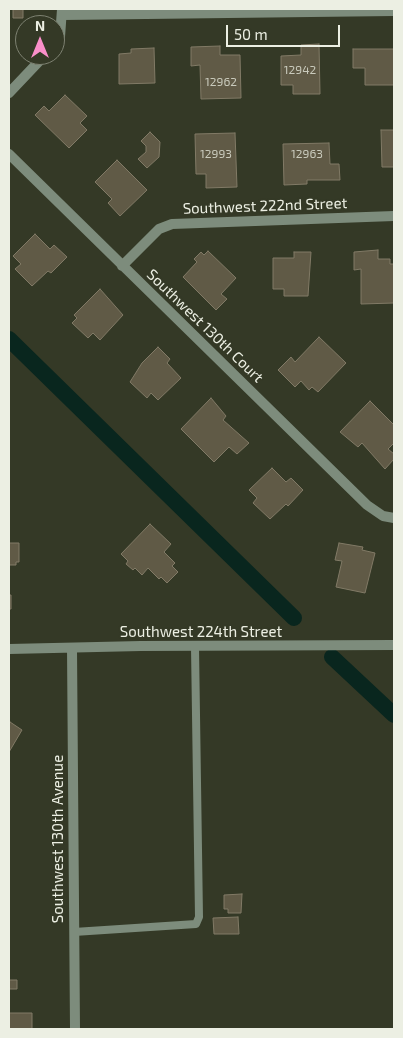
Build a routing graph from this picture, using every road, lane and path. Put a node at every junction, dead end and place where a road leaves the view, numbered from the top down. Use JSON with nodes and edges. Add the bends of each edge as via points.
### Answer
{"nodes":[{"id":1,"x":394,"y":11,"type":"edge"},
{"id":2,"x":63,"y":12,"type":"edge"},
{"id":3,"x":36,"y":65,"type":"edge"},
{"id":4,"x":9,"y":93,"type":"edge"},
{"id":5,"x":9,"y":154,"type":"edge"},
{"id":6,"x":394,"y":216,"type":"edge"},
{"id":7,"x":122,"y":266,"type":"junction"},
{"id":8,"x":394,"y":518,"type":"edge"},
{"id":9,"x":394,"y":645,"type":"edge"},
{"id":10,"x":195,"y":646,"type":"junction"},
{"id":11,"x":72,"y":649,"type":"junction"},
{"id":12,"x":9,"y":650,"type":"edge"},
{"id":13,"x":74,"y":932,"type":"junction"},
{"id":14,"x":74,"y":1029,"type":"edge"}],
"edges":[{"from":1,"to":2,"type":"street"},
{"from":3,"to":4,"type":"street"},
{"from":5,"to":7,"type":"street","name":"Southwest 130th Court"},
{"from":6,"to":7,"type":"street","name":"Southwest 222nd Street","via":[[172,224],[158,229]]},
{"from":7,"to":8,"type":"street","name":"Southwest 130th Court","via":[[367,505],[382,516]]},
{"from":9,"to":10,"type":"street","name":"Southwest 224th Street"},
{"from":10,"to":11,"type":"street","name":"Southwest 224th Street"},
{"from":10,"to":13,"type":"lane","via":[[199,917],[196,924]]},
{"from":11,"to":12,"type":"street","name":"Southwest 224th Street"},
{"from":11,"to":13,"type":"street","name":"Southwest 130th Avenue"},
{"from":13,"to":14,"type":"street","name":"Southwest 130th Avenue"}]}
